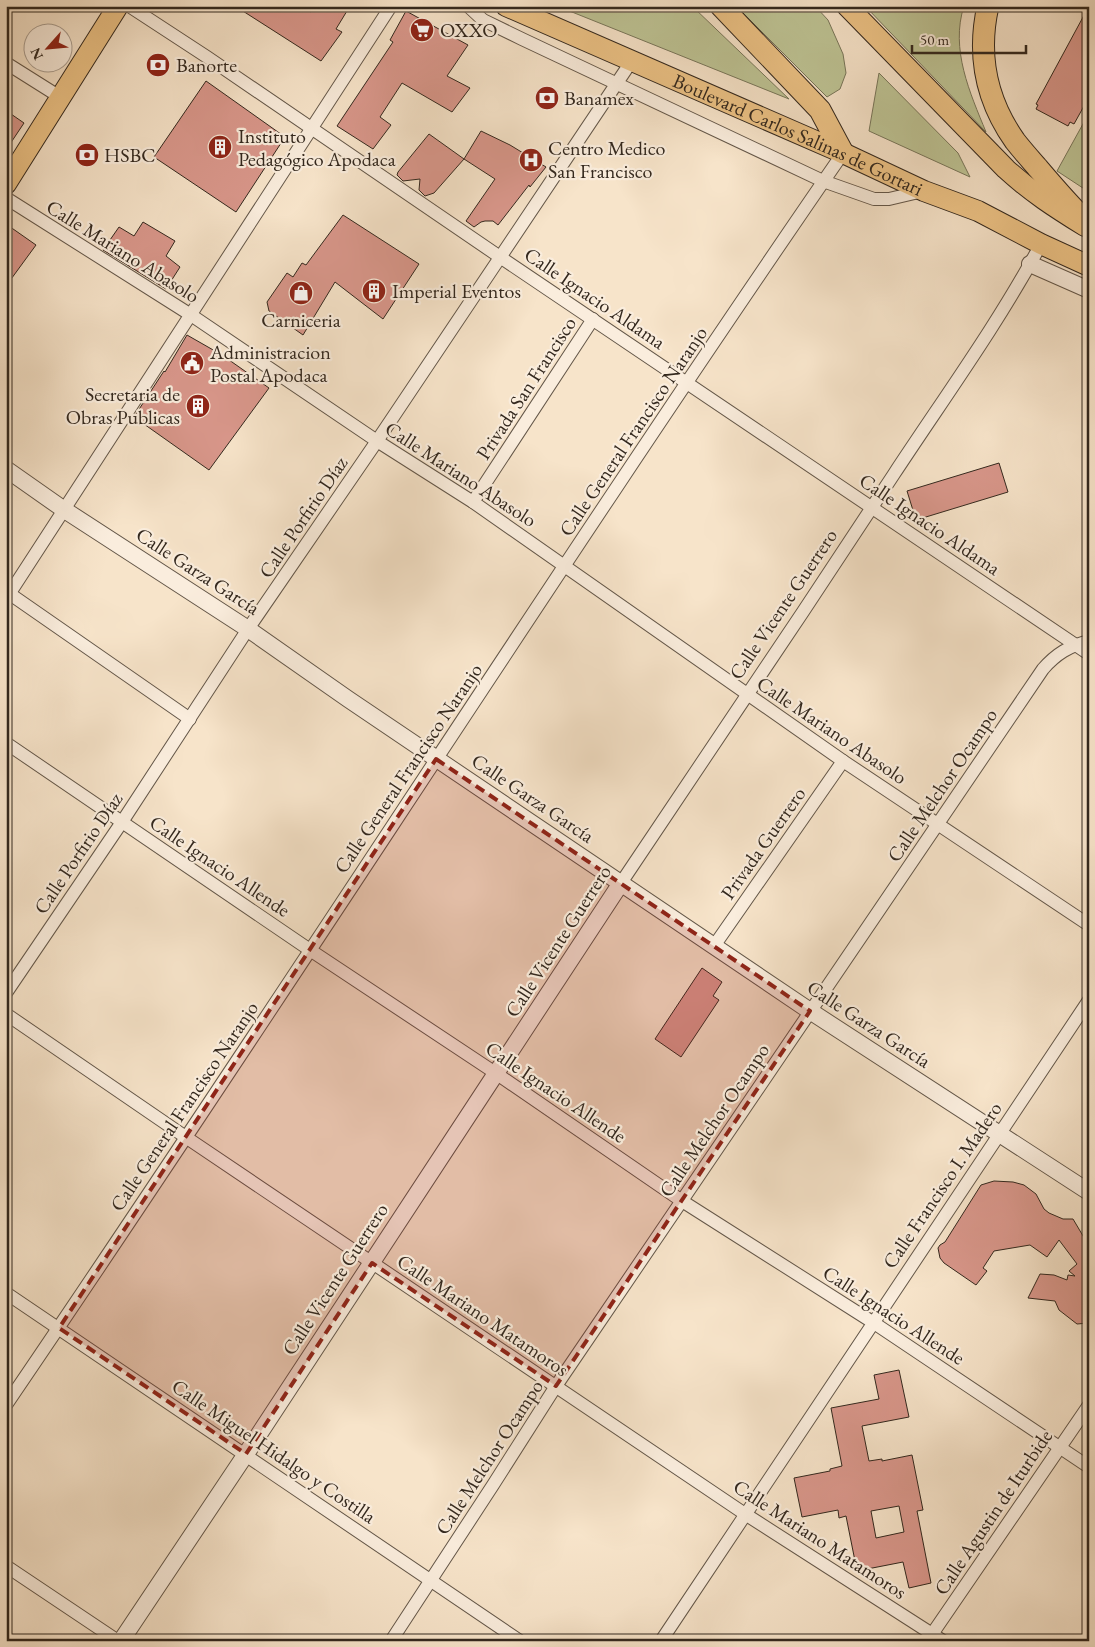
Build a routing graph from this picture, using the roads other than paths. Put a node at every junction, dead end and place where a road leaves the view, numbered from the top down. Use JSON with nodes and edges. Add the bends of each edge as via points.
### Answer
{"nodes":[{"id":1,"x":118,"y":6,"type":"edge"},
{"id":2,"x":129,"y":6,"type":"edge"},
{"id":3,"x":391,"y":6,"type":"edge"},
{"id":4,"x":468,"y":6,"type":"edge"},
{"id":5,"x":506,"y":6,"type":"edge"},
{"id":6,"x":721,"y":6,"type":"edge"},
{"id":7,"x":847,"y":6,"type":"edge"},
{"id":8,"x":988,"y":6,"type":"edge"},
{"id":9,"x":631,"y":62,"type":"junction"},
{"id":10,"x":6,"y":63,"type":"edge"},
{"id":11,"x":616,"y":84,"type":"junction"},
{"id":12,"x":60,"y":97,"type":"junction"},
{"id":13,"x":312,"y":128,"type":"junction"},
{"id":14,"x":843,"y":153,"type":"junction"},
{"id":15,"x":823,"y":181,"type":"junction"},
{"id":16,"x":6,"y":184,"type":"edge"},
{"id":17,"x":924,"y":191,"type":"junction"},
{"id":18,"x":6,"y":198,"type":"edge"},
{"id":19,"x":1089,"y":224,"type":"edge"},
{"id":20,"x":1089,"y":229,"type":"edge"},
{"id":21,"x":1041,"y":244,"type":"junction"},
{"id":22,"x":500,"y":257,"type":"junction"},
{"id":23,"x":1030,"y":264,"type":"junction"},
{"id":24,"x":1089,"y":266,"type":"edge"},
{"id":25,"x":1089,"y":290,"type":"edge"},
{"id":26,"x":191,"y":315,"type":"junction"},
{"id":27,"x":593,"y":319,"type":"junction"},
{"id":28,"x":687,"y":382,"type":"junction"},
{"id":29,"x":377,"y":441,"type":"junction"},
{"id":30,"x":6,"y":469,"type":"edge"},
{"id":31,"x":473,"y":502,"type":"junction"},
{"id":32,"x":872,"y":508,"type":"junction"},
{"id":33,"x":63,"y":509,"type":"junction"},
{"id":34,"x":565,"y":566,"type":"junction"},
{"id":35,"x":8,"y":596,"type":"edge"},
{"id":36,"x":248,"y":629,"type":"junction"},
{"id":37,"x":1089,"y":641,"type":"edge"},
{"id":38,"x":1074,"y":644,"type":"junction"},
{"id":39,"x":1089,"y":654,"type":"edge"},
{"id":40,"x":748,"y":695,"type":"junction"},
{"id":41,"x":190,"y":719,"type":"junction"},
{"id":42,"x":6,"y":744,"type":"edge"},
{"id":43,"x":436,"y":759,"type":"junction"},
{"id":44,"x":843,"y":761,"type":"junction"},
{"id":45,"x":122,"y":822,"type":"junction"},
{"id":46,"x":938,"y":825,"type":"junction"},
{"id":47,"x":621,"y":883,"type":"junction"},
{"id":48,"x":1089,"y":925,"type":"edge"},
{"id":49,"x":714,"y":946,"type":"junction"},
{"id":50,"x":310,"y":950,"type":"junction"},
{"id":51,"x":6,"y":993,"type":"edge"},
{"id":52,"x":1089,"y":1000,"type":"edge"},
{"id":53,"x":810,"y":1011,"type":"junction"},
{"id":54,"x":6,"y":1014,"type":"edge"},
{"id":55,"x":497,"y":1074,"type":"junction"},
{"id":56,"x":999,"y":1135,"type":"junction"},
{"id":57,"x":187,"y":1138,"type":"junction"},
{"id":58,"x":1089,"y":1192,"type":"edge"},
{"id":59,"x":682,"y":1201,"type":"junction"},
{"id":60,"x":372,"y":1263,"type":"junction"},
{"id":61,"x":6,"y":1293,"type":"edge"},
{"id":62,"x":874,"y":1323,"type":"junction"},
{"id":63,"x":58,"y":1328,"type":"junction"},
{"id":64,"x":556,"y":1386,"type":"junction"},
{"id":65,"x":6,"y":1405,"type":"edge"},
{"id":66,"x":1089,"y":1405,"type":"edge"},
{"id":67,"x":1061,"y":1447,"type":"junction"},
{"id":68,"x":246,"y":1454,"type":"junction"},
{"id":69,"x":1089,"y":1467,"type":"edge"},
{"id":70,"x":745,"y":1514,"type":"junction"},
{"id":71,"x":6,"y":1566,"type":"edge"},
{"id":72,"x":431,"y":1580,"type":"junction"},
{"id":73,"x":934,"y":1638,"type":"edge"},
{"id":74,"x":119,"y":1641,"type":"edge"},
{"id":75,"x":391,"y":1641,"type":"edge"},
{"id":76,"x":520,"y":1641,"type":"edge"},
{"id":77,"x":661,"y":1641,"type":"edge"}],
"edges":[{"from":1,"to":12,"type":"main road"},
{"from":2,"to":13,"type":"street","name":"Calle Ignacio Aldama"},
{"from":3,"to":13,"type":"street"},
{"from":4,"to":11,"type":"street","via":[[483,20]]},
{"from":5,"to":9,"type":"main road","name":"Boulevard Carlos Salinas de Gortari"},
{"from":6,"to":14,"type":"highway","via":[[820,110]]},
{"from":7,"to":20,"type":"main road","via":[[1006,169],[1039,198]]},
{"from":8,"to":19,"type":"highway","via":[[984,24],[984,73],[1002,120],[1015,141]]},
{"from":9,"to":11,"type":"street","name":"Calle Porfirio Díaz"},
{"from":9,"to":14,"type":"main road","name":"Boulevard Carlos Salinas de Gortari"},
{"from":10,"to":12,"type":"street"},
{"from":11,"to":15,"type":"street"},
{"from":11,"to":22,"type":"street","name":"Calle Porfirio Díaz"},
{"from":12,"to":16,"type":"main road"},
{"from":13,"to":22,"type":"street","name":"Calle Ignacio Aldama"},
{"from":13,"to":26,"type":"street"},
{"from":14,"to":15,"type":"street","name":"Calle General Francisco Naranjo"},
{"from":14,"to":17,"type":"main road","name":"Boulevard Carlos Salinas de Gortari"},
{"from":15,"to":17,"type":"street","via":[[874,199]]},
{"from":15,"to":28,"type":"street","name":"Calle General Francisco Naranjo"},
{"from":17,"to":21,"type":"main road","name":"Boulevard Carlos Salinas de Gortari","via":[[978,211]]},
{"from":18,"to":26,"type":"street","name":"Calle Mariano Abasolo"},
{"from":21,"to":23,"type":"street","name":"Calle Vicente Guerrero"},
{"from":21,"to":24,"type":"main road","name":"Boulevard Carlos Salinas de Gortari"},
{"from":22,"to":27,"type":"street","name":"Calle Ignacio Aldama"},
{"from":22,"to":29,"type":"street","name":"Calle Porfirio Díaz"},
{"from":23,"to":25,"type":"street"},
{"from":23,"to":32,"type":"street","name":"Calle Vicente Guerrero"},
{"from":26,"to":29,"type":"street","name":"Calle Mariano Abasolo"},
{"from":26,"to":33,"type":"street"},
{"from":27,"to":28,"type":"street","name":"Calle Ignacio Aldama"},
{"from":27,"to":31,"type":"street","name":"Privada San Francisco"},
{"from":28,"to":32,"type":"street","name":"Calle Ignacio Aldama"},
{"from":28,"to":34,"type":"street","name":"Calle General Francisco Naranjo"},
{"from":29,"to":31,"type":"street","name":"Calle Mariano Abasolo"},
{"from":29,"to":36,"type":"street","name":"Calle Porfirio Díaz"},
{"from":30,"to":33,"type":"street","name":"Calle Garza García"},
{"from":31,"to":34,"type":"street","name":"Calle Mariano Abasolo"},
{"from":32,"to":38,"type":"street","name":"Calle Ignacio Aldama"},
{"from":32,"to":40,"type":"street","name":"Calle Vicente Guerrero"},
{"from":33,"to":35,"type":"street"},
{"from":33,"to":36,"type":"street","name":"Calle Garza García"},
{"from":34,"to":40,"type":"street","name":"Calle Mariano Abasolo"},
{"from":34,"to":43,"type":"street","name":"Calle General Francisco Naranjo"},
{"from":35,"to":41,"type":"street"},
{"from":36,"to":41,"type":"street","name":"Calle Porfirio Díaz"},
{"from":36,"to":43,"type":"street","name":"Calle Garza García"},
{"from":37,"to":38,"type":"street","name":"Calle Melchor Ocampo"},
{"from":38,"to":39,"type":"street","name":"Calle Ignacio Aldama"},
{"from":38,"to":46,"type":"street","name":"Calle Melchor Ocampo","via":[[1051,659],[1043,669]]},
{"from":40,"to":44,"type":"street","name":"Calle Mariano Abasolo"},
{"from":40,"to":47,"type":"street","name":"Calle Vicente Guerrero"},
{"from":41,"to":45,"type":"street","name":"Calle Porfirio Díaz"},
{"from":42,"to":45,"type":"street","name":"Calle Ignacio Allende"},
{"from":43,"to":47,"type":"street","name":"Calle Garza García"},
{"from":43,"to":50,"type":"street","name":"Calle General Francisco Naranjo"},
{"from":44,"to":46,"type":"street","name":"Calle Mariano Abasolo"},
{"from":44,"to":49,"type":"street","name":"Privada Guerrero"},
{"from":45,"to":50,"type":"street","name":"Calle Ignacio Allende"},
{"from":45,"to":51,"type":"street","name":"Calle Porfirio Díaz"},
{"from":46,"to":48,"type":"street","name":"Calle Mariano Abasolo"},
{"from":46,"to":53,"type":"street","name":"Calle Melchor Ocampo"},
{"from":47,"to":49,"type":"street","name":"Calle Garza García"},
{"from":47,"to":55,"type":"street","name":"Calle Vicente Guerrero"},
{"from":49,"to":53,"type":"street","name":"Calle Garza García"},
{"from":50,"to":55,"type":"street","name":"Calle Ignacio Allende"},
{"from":50,"to":57,"type":"street","name":"Calle General Francisco Naranjo"},
{"from":52,"to":56,"type":"street","name":"Calle Francisco I. Madero"},
{"from":53,"to":56,"type":"street","name":"Calle Garza García"},
{"from":53,"to":59,"type":"street","name":"Calle Melchor Ocampo"},
{"from":54,"to":57,"type":"street","name":"Calle Mariano Matamoros"},
{"from":55,"to":59,"type":"street","name":"Calle Ignacio Allende"},
{"from":55,"to":60,"type":"street","name":"Calle Vicente Guerrero"},
{"from":56,"to":58,"type":"street","name":"Calle Garza García"},
{"from":56,"to":62,"type":"street","name":"Calle Francisco I. Madero"},
{"from":57,"to":60,"type":"street","name":"Calle Mariano Matamoros"},
{"from":57,"to":63,"type":"street","name":"Calle General Francisco Naranjo"},
{"from":59,"to":62,"type":"street","name":"Calle Ignacio Allende"},
{"from":59,"to":64,"type":"street","name":"Calle Melchor Ocampo"},
{"from":60,"to":64,"type":"street","name":"Calle Mariano Matamoros"},
{"from":60,"to":68,"type":"street","name":"Calle Vicente Guerrero"},
{"from":61,"to":63,"type":"street","name":"Calle Miguel Hidalgo y Costilla"},
{"from":62,"to":67,"type":"street","name":"Calle Ignacio Allende"},
{"from":62,"to":70,"type":"street","name":"Calle Francisco I. Madero"},
{"from":63,"to":65,"type":"street","name":"Calle General Francisco Naranjo"},
{"from":63,"to":68,"type":"street","name":"Calle Miguel Hidalgo y Costilla"},
{"from":64,"to":70,"type":"street","name":"Calle Mariano Matamoros"},
{"from":64,"to":72,"type":"street","name":"Calle Melchor Ocampo"},
{"from":66,"to":67,"type":"street","name":"Calle Agustin de Iturbide"},
{"from":67,"to":69,"type":"street","name":"Calle Ignacio Allende"},
{"from":67,"to":73,"type":"street","name":"Calle Agustin de Iturbide"},
{"from":68,"to":72,"type":"street","name":"Calle Miguel Hidalgo y Costilla"},
{"from":68,"to":74,"type":"street","name":"Calle Vicente Guerrero"},
{"from":70,"to":73,"type":"street","name":"Calle Mariano Matamoros"},
{"from":70,"to":77,"type":"street","name":"Calle Francisco I. Madero"},
{"from":71,"to":74,"type":"street"},
{"from":72,"to":75,"type":"street","name":"Calle Melchor Ocampo"},
{"from":72,"to":76,"type":"street","name":"Calle Miguel Hidalgo y Costilla"}]}
